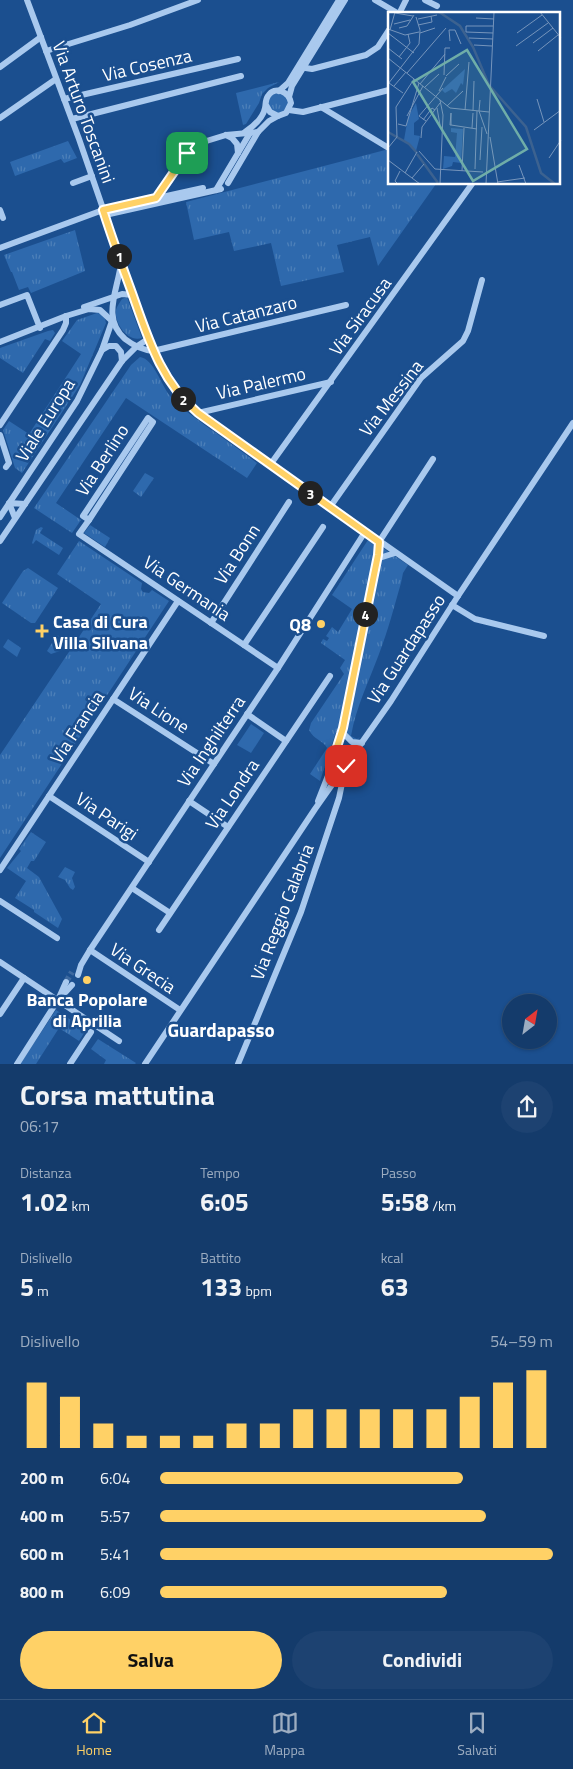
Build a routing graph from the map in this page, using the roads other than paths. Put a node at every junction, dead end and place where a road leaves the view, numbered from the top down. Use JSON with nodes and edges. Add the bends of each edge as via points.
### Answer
{"nodes":[{"id":1,"x":27,"y":0,"type":"edge"},
{"id":2,"x":198,"y":0,"type":"edge"},
{"id":3,"x":339,"y":0,"type":"edge"},
{"id":4,"x":344,"y":0,"type":"edge"},
{"id":5,"x":375,"y":0,"type":"edge"},
{"id":6,"x":406,"y":0,"type":"edge"},
{"id":7,"x":425,"y":0,"type":"edge"},
{"id":8,"x":437,"y":6,"type":"dead end"},
{"id":9,"x":396,"y":12,"type":"edge"},
{"id":10,"x":400,"y":12,"type":"edge"},
{"id":11,"x":388,"y":32,"type":"edge"},
{"id":12,"x":41,"y":37,"type":"junction"},
{"id":13,"x":46,"y":51,"type":"junction"},
{"id":14,"x":238,"y":59,"type":"dead end"},
{"id":15,"x":0,"y":67,"type":"edge"},
{"id":16,"x":300,"y":67,"type":"junction"},
{"id":17,"x":241,"y":76,"type":"dead end"},
{"id":18,"x":56,"y":78,"type":"junction"},
{"id":19,"x":279,"y":90,"type":"junction"},
{"id":20,"x":388,"y":90,"type":"edge"},
{"id":21,"x":289,"y":97,"type":"junction"},
{"id":22,"x":64,"y":99,"type":"junction"},
{"id":23,"x":266,"y":104,"type":"junction"},
{"id":24,"x":321,"y":107,"type":"junction"},
{"id":25,"x":289,"y":110,"type":"junction"},
{"id":26,"x":278,"y":116,"type":"junction"},
{"id":27,"x":0,"y":118,"type":"edge"},
{"id":28,"x":72,"y":119,"type":"junction"},
{"id":29,"x":258,"y":132,"type":"junction"},
{"id":30,"x":247,"y":133,"type":"junction"},
{"id":31,"x":226,"y":136,"type":"junction"},
{"id":32,"x":387,"y":147,"type":"dead end"},
{"id":33,"x":238,"y":152,"type":"junction"},
{"id":34,"x":231,"y":172,"type":"junction"},
{"id":35,"x":92,"y":176,"type":"junction"},
{"id":36,"x":73,"y":183,"type":"dead end"},
{"id":37,"x":228,"y":183,"type":"dead end"},
{"id":38,"x":471,"y":185,"type":"edge"},
{"id":39,"x":203,"y":188,"type":"dead end"},
{"id":40,"x":156,"y":198,"type":"junction"},
{"id":41,"x":0,"y":210,"type":"edge"},
{"id":42,"x":104,"y":212,"type":"junction"},
{"id":43,"x":3,"y":218,"type":"dead end"},
{"id":44,"x":0,"y":248,"type":"edge"},
{"id":45,"x":121,"y":262,"type":"junction"},
{"id":46,"x":482,"y":280,"type":"dead end"},
{"id":47,"x":133,"y":295,"type":"junction"},
{"id":48,"x":114,"y":297,"type":"junction"},
{"id":49,"x":0,"y":304,"type":"edge"},
{"id":50,"x":346,"y":305,"type":"dead end"},
{"id":51,"x":75,"y":314,"type":"junction"},
{"id":52,"x":66,"y":316,"type":"junction"},
{"id":53,"x":112,"y":321,"type":"junction"},
{"id":54,"x":40,"y":328,"type":"junction"},
{"id":55,"x":148,"y":339,"type":"junction"},
{"id":56,"x":0,"y":342,"type":"edge"},
{"id":57,"x":136,"y":347,"type":"junction"},
{"id":58,"x":102,"y":350,"type":"junction"},
{"id":59,"x":153,"y":352,"type":"junction"},
{"id":60,"x":122,"y":361,"type":"junction"},
{"id":61,"x":331,"y":382,"type":"junction"},
{"id":62,"x":198,"y":413,"type":"junction"},
{"id":63,"x":573,"y":423,"type":"edge"},
{"id":64,"x":0,"y":425,"type":"edge"},
{"id":65,"x":0,"y":435,"type":"edge"},
{"id":66,"x":433,"y":459,"type":"dead end"},
{"id":67,"x":270,"y":466,"type":"junction"},
{"id":68,"x":6,"y":467,"type":"dead end"},
{"id":69,"x":289,"y":502,"type":"dead end"},
{"id":70,"x":9,"y":503,"type":"junction"},
{"id":71,"x":25,"y":504,"type":"junction"},
{"id":72,"x":330,"y":507,"type":"junction"},
{"id":73,"x":0,"y":517,"type":"edge"},
{"id":74,"x":15,"y":518,"type":"junction"},
{"id":75,"x":89,"y":520,"type":"junction"},
{"id":76,"x":323,"y":527,"type":"dead end"},
{"id":77,"x":365,"y":532,"type":"junction"},
{"id":78,"x":79,"y":534,"type":"joint"},
{"id":79,"x":0,"y":541,"type":"edge"},
{"id":80,"x":379,"y":542,"type":"junction"},
{"id":81,"x":395,"y":553,"type":"junction"},
{"id":82,"x":376,"y":559,"type":"junction"},
{"id":83,"x":458,"y":596,"type":"junction"},
{"id":84,"x":178,"y":601,"type":"junction"},
{"id":85,"x":452,"y":605,"type":"junction"},
{"id":86,"x":211,"y":623,"type":"junction"},
{"id":87,"x":544,"y":636,"type":"dead end"},
{"id":88,"x":244,"y":645,"type":"junction"},
{"id":89,"x":278,"y":668,"type":"junction"},
{"id":90,"x":330,"y":676,"type":"dead end"},
{"id":91,"x":113,"y":698,"type":"junction"},
{"id":92,"x":247,"y":714,"type":"junction"},
{"id":93,"x":342,"y":732,"type":"junction"},
{"id":94,"x":286,"y":740,"type":"junction"},
{"id":95,"x":362,"y":743,"type":"junction"},
{"id":96,"x":214,"y":764,"type":"junction"},
{"id":97,"x":331,"y":766,"type":"junction"},
{"id":98,"x":345,"y":767,"type":"junction"},
{"id":99,"x":49,"y":796,"type":"junction"},
{"id":100,"x":189,"y":801,"type":"junction"},
{"id":101,"x":315,"y":809,"type":"junction"},
{"id":102,"x":228,"y":827,"type":"junction"},
{"id":103,"x":149,"y":862,"type":"junction"},
{"id":104,"x":0,"y":870,"type":"edge"},
{"id":105,"x":132,"y":888,"type":"junction"},
{"id":106,"x":0,"y":900,"type":"edge"},
{"id":107,"x":170,"y":913,"type":"junction"},
{"id":108,"x":159,"y":930,"type":"dead end"},
{"id":109,"x":57,"y":938,"type":"dead end"},
{"id":110,"x":90,"y":950,"type":"junction"},
{"id":111,"x":0,"y":962,"type":"edge"},
{"id":112,"x":75,"y":973,"type":"tunnel mouth"},
{"id":113,"x":24,"y":978,"type":"junction"},
{"id":114,"x":69,"y":984,"type":"tunnel mouth"},
{"id":115,"x":58,"y":1000,"type":"junction"},
{"id":116,"x":180,"y":1010,"type":"junction"},
{"id":117,"x":0,"y":1014,"type":"edge"},
{"id":118,"x":91,"y":1032,"type":"dead end"},
{"id":119,"x":119,"y":1041,"type":"dead end"},
{"id":120,"x":146,"y":1063,"type":"edge"},
{"id":121,"x":17,"y":1064,"type":"edge"},
{"id":122,"x":70,"y":1064,"type":"edge"},
{"id":123,"x":238,"y":1064,"type":"edge"}],
"edges":[{"from":1,"to":12,"type":"street","name":"Via Arturo Toscanini"},
{"from":2,"to":13,"type":"street"},
{"from":3,"to":16,"type":"street"},
{"from":4,"to":16,"type":"street"},
{"from":5,"to":9,"type":"street"},
{"from":6,"to":10,"type":"street"},
{"from":7,"to":8,"type":"street"},
{"from":11,"to":16,"type":"street","via":[[378,47],[366,55],[312,69]]},
{"from":12,"to":13,"type":"street","name":"Via Arturo Toscanini"},
{"from":12,"to":15,"type":"street"},
{"from":13,"to":18,"type":"street","name":"Via Arturo Toscanini"},
{"from":14,"to":22,"type":"street","name":"Via Cosenza"},
{"from":16,"to":19,"type":"street"},
{"from":16,"to":21,"type":"street"},
{"from":17,"to":28,"type":"street"},
{"from":18,"to":22,"type":"street","name":"Via Arturo Toscanini"},
{"from":18,"to":27,"type":"street"},
{"from":19,"to":21,"type":"street"},
{"from":19,"to":23,"type":"street","via":[[268,96]]},
{"from":20,"to":24,"type":"street"},
{"from":21,"to":25,"type":"street"},
{"from":22,"to":28,"type":"street","name":"Via Arturo Toscanini"},
{"from":23,"to":26,"type":"street","via":[[270,112]]},
{"from":23,"to":30,"type":"street","via":[[262,116]]},
{"from":24,"to":25,"type":"street","via":[[301,112]]},
{"from":24,"to":32,"type":"street"},
{"from":25,"to":26,"type":"street"},
{"from":26,"to":29,"type":"street"},
{"from":28,"to":35,"type":"street","name":"Via Arturo Toscanini"},
{"from":29,"to":30,"type":"street"},
{"from":29,"to":34,"type":"street"},
{"from":30,"to":31,"type":"street"},
{"from":30,"to":33,"type":"street"},
{"from":31,"to":33,"type":"street","via":[[236,142]]},
{"from":31,"to":40,"type":"street","via":[[192,147]]},
{"from":33,"to":34,"type":"street"},
{"from":34,"to":37,"type":"street"},
{"from":34,"to":42,"type":"street","via":[[218,189]]},
{"from":35,"to":36,"type":"street"},
{"from":35,"to":42,"type":"street","name":"Via Arturo Toscanini"},
{"from":38,"to":61,"type":"street","name":"Via Siracusa"},
{"from":39,"to":40,"type":"street"},
{"from":40,"to":42,"type":"street"},
{"from":41,"to":43,"type":"street"},
{"from":42,"to":44,"type":"street"},
{"from":42,"to":45,"type":"street","name":"Via Arturo Toscanini"},
{"from":45,"to":47,"type":"street","name":"Via Arturo Toscanini"},
{"from":45,"to":48,"type":"street"},
{"from":46,"to":72,"type":"street","name":"Via Messina","via":[[464,341],[421,378]]},
{"from":47,"to":48,"type":"street"},
{"from":47,"to":55,"type":"street","name":"Via Arturo Toscanini"},
{"from":48,"to":51,"type":"street","via":[[79,309]]},
{"from":48,"to":53,"type":"street"},
{"from":49,"to":54,"type":"street","via":[[27,295]]},
{"from":50,"to":59,"type":"street","name":"Via Catanzaro"},
{"from":51,"to":52,"type":"street"},
{"from":51,"to":53,"type":"street","via":[[98,309]]},
{"from":52,"to":54,"type":"street"},
{"from":52,"to":64,"type":"street","via":[[63,329]]},
{"from":53,"to":57,"type":"street","via":[[121,335]]},
{"from":53,"to":58,"type":"street","name":"Viale Europa"},
{"from":54,"to":56,"type":"street"},
{"from":55,"to":57,"type":"street"},
{"from":55,"to":59,"type":"street","name":"Via Arturo Toscanini"},
{"from":57,"to":59,"type":"street"},
{"from":57,"to":60,"type":"street","name":"Viale Europa"},
{"from":58,"to":60,"type":"street","via":[[116,346],[121,351]]},
{"from":58,"to":70,"type":"street","name":"Viale Europa","via":[[78,401]]},
{"from":59,"to":62,"type":"street","name":"Via Arturo Toscanini","via":[[174,388]]},
{"from":60,"to":71,"type":"street","name":"Viale Europa"},
{"from":61,"to":62,"type":"street","name":"Via Palermo"},
{"from":61,"to":67,"type":"street","name":"Via Siracusa"},
{"from":62,"to":67,"type":"street","name":"Via Arturo Toscanini"},
{"from":63,"to":83,"type":"street","name":"Via Guardapasso"},
{"from":65,"to":68,"type":"street","via":[[9,463]]},
{"from":66,"to":80,"type":"street"},
{"from":67,"to":72,"type":"street","name":"Via Arturo Toscanini"},
{"from":69,"to":86,"type":"street","name":"Via Bonn"},
{"from":70,"to":71,"type":"street"},
{"from":70,"to":73,"type":"street","name":"Viale Europa"},
{"from":70,"to":74,"type":"street"},
{"from":71,"to":74,"type":"street","name":"Viale Europa"},
{"from":72,"to":77,"type":"street","name":"Via Arturo Toscanini"},
{"from":74,"to":79,"type":"street","name":"Viale Europa"},
{"from":75,"to":75,"type":"street","name":"Via Berlino","via":[[153,422],[148,418],[83,516]]},
{"from":75,"to":78,"type":"street","name":"Via Berlino"},
{"from":76,"to":88,"type":"street"},
{"from":77,"to":80,"type":"street","name":"Via Arturo Toscanini"},
{"from":77,"to":89,"type":"street","name":"Via Inghilterra"},
{"from":78,"to":84,"type":"street","name":"Via Germania"},
{"from":80,"to":81,"type":"street","name":"Via Arturo Toscanini"},
{"from":80,"to":82,"type":"street"},
{"from":81,"to":82,"type":"street"},
{"from":81,"to":83,"type":"street","name":"Via Arturo Toscanini"},
{"from":82,"to":93,"type":"street"},
{"from":83,"to":85,"type":"street","name":"Via Guardapasso"},
{"from":84,"to":86,"type":"street","name":"Via Germania"},
{"from":84,"to":91,"type":"street","name":"Via Francia"},
{"from":85,"to":87,"type":"street","via":[[475,619]]},
{"from":85,"to":95,"type":"street","name":"Via Guardapasso"},
{"from":86,"to":88,"type":"street","name":"Via Germania"},
{"from":88,"to":89,"type":"street","name":"Via Germania"},
{"from":89,"to":92,"type":"street","name":"Via Inghilterra"},
{"from":90,"to":94,"type":"street","name":"Via Londra"},
{"from":91,"to":96,"type":"street","name":"Via Lione"},
{"from":91,"to":99,"type":"street","name":"Via Francia"},
{"from":92,"to":94,"type":"street"},
{"from":92,"to":96,"type":"street","name":"Via Inghilterra"},
{"from":93,"to":95,"type":"street","via":[[352,742]]},
{"from":93,"to":97,"type":"street"},
{"from":94,"to":102,"type":"street","name":"Via Londra"},
{"from":95,"to":98,"type":"street","name":"Via Guardapasso"},
{"from":96,"to":100,"type":"street","name":"Via Inghilterra"},
{"from":97,"to":98,"type":"street"},
{"from":97,"to":101,"type":"street"},
{"from":98,"to":101,"type":"street","name":"Via Guardapasso"},
{"from":98,"to":123,"type":"street","name":"Via Reggio Calabria","via":[[339,798],[302,912]]},
{"from":99,"to":103,"type":"street","name":"Via Parigi"},
{"from":99,"to":104,"type":"street","name":"Via Francia"},
{"from":100,"to":102,"type":"street"},
{"from":100,"to":103,"type":"street","name":"Via Inghilterra"},
{"from":101,"to":116,"type":"street","name":"Via Guardapasso"},
{"from":102,"to":107,"type":"street","name":"Via Londra"},
{"from":103,"to":105,"type":"street","name":"Via Inghilterra"},
{"from":105,"to":107,"type":"street"},
{"from":105,"to":110,"type":"street","name":"Via Inghilterra"},
{"from":106,"to":109,"type":"street"},
{"from":107,"to":108,"type":"street","name":"Via Londra"},
{"from":110,"to":112,"type":"street","name":"Via Inghilterra"},
{"from":110,"to":116,"type":"street","name":"Via Grecia"},
{"from":111,"to":113,"type":"street"},
{"from":113,"to":115,"type":"street"},
{"from":113,"to":117,"type":"street"},
{"from":114,"to":115,"type":"street"},
{"from":115,"to":119,"type":"street"},
{"from":115,"to":121,"type":"street"},
{"from":116,"to":120,"type":"street","name":"Via Guardapasso"},
{"from":118,"to":122,"type":"street"}]}
